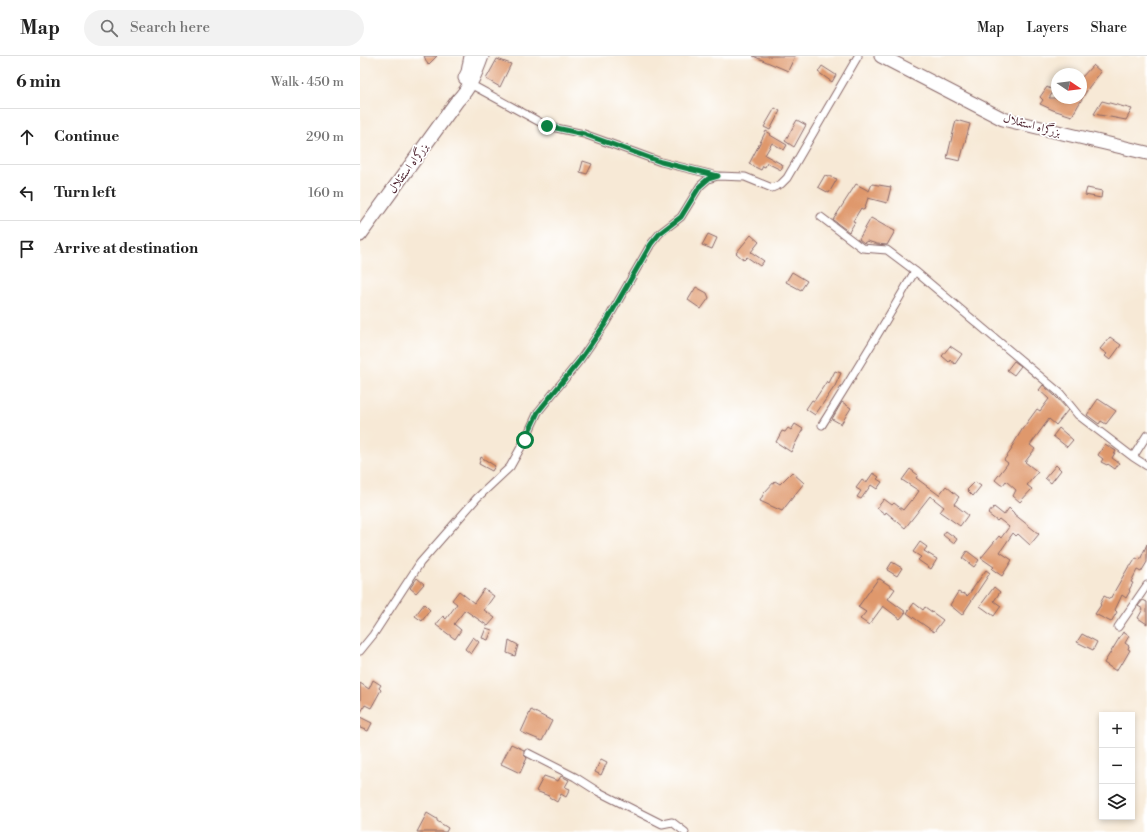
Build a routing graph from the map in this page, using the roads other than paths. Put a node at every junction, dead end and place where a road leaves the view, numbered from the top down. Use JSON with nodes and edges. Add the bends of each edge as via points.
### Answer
{"nodes":[{"id":1,"x":471,"y":56,"type":"edge"},
{"id":2,"x":482,"y":56,"type":"edge"},
{"id":3,"x":858,"y":56,"type":"edge"},
{"id":4,"x":881,"y":56,"type":"edge"},
{"id":5,"x":470,"y":84,"type":"junction"},
{"id":6,"x":457,"y":101,"type":"junction"},
{"id":7,"x":1147,"y":153,"type":"edge"},
{"id":8,"x":718,"y":176,"type":"junction"},
{"id":9,"x":821,"y":217,"type":"dead end"},
{"id":10,"x":360,"y":236,"type":"edge"},
{"id":11,"x":915,"y":271,"type":"junction"},
{"id":12,"x":822,"y":425,"type":"dead end"},
{"id":13,"x":1147,"y":435,"type":"edge"},
{"id":14,"x":1133,"y":457,"type":"junction"},
{"id":15,"x":1147,"y":466,"type":"edge"},
{"id":16,"x":1147,"y":585,"type":"edge"},
{"id":17,"x":1118,"y":627,"type":"dead end"},
{"id":18,"x":360,"y":651,"type":"edge"},
{"id":19,"x":528,"y":753,"type":"dead end"},
{"id":20,"x":685,"y":832,"type":"edge"}],
"edges":[{"from":1,"to":6,"type":"highway","name":"بزرگراه استقلال"},
{"from":2,"to":5,"type":"highway","name":"بزرگراه استقلال"},
{"from":3,"to":8,"type":"street","via":[[787,178],[781,184],[772,188],[746,177]]},
{"from":4,"to":7,"type":"highway","name":"بزرگراه استقلال","via":[[1003,119]]},
{"from":5,"to":6,"type":"highway","name":"بزرگراه استقلال"},
{"from":5,"to":8,"type":"street","via":[[547,126],[584,134],[661,162]]},
{"from":6,"to":10,"type":"highway","name":"بزرگراه استقلال"},
{"from":8,"to":18,"type":"street","via":[[708,179],[700,186],[681,217],[660,233],[651,244],[605,324],[538,412],[510,467],[477,498],[420,563]]},
{"from":9,"to":11,"type":"street","via":[[862,248],[886,250]]},
{"from":11,"to":12,"type":"street"},
{"from":11,"to":14,"type":"street","via":[[1060,394],[1078,415]]},
{"from":13,"to":14,"type":"street"},
{"from":14,"to":15,"type":"street"},
{"from":16,"to":17,"type":"street"},
{"from":19,"to":20,"type":"street","via":[[662,824],[672,822]]}]}
